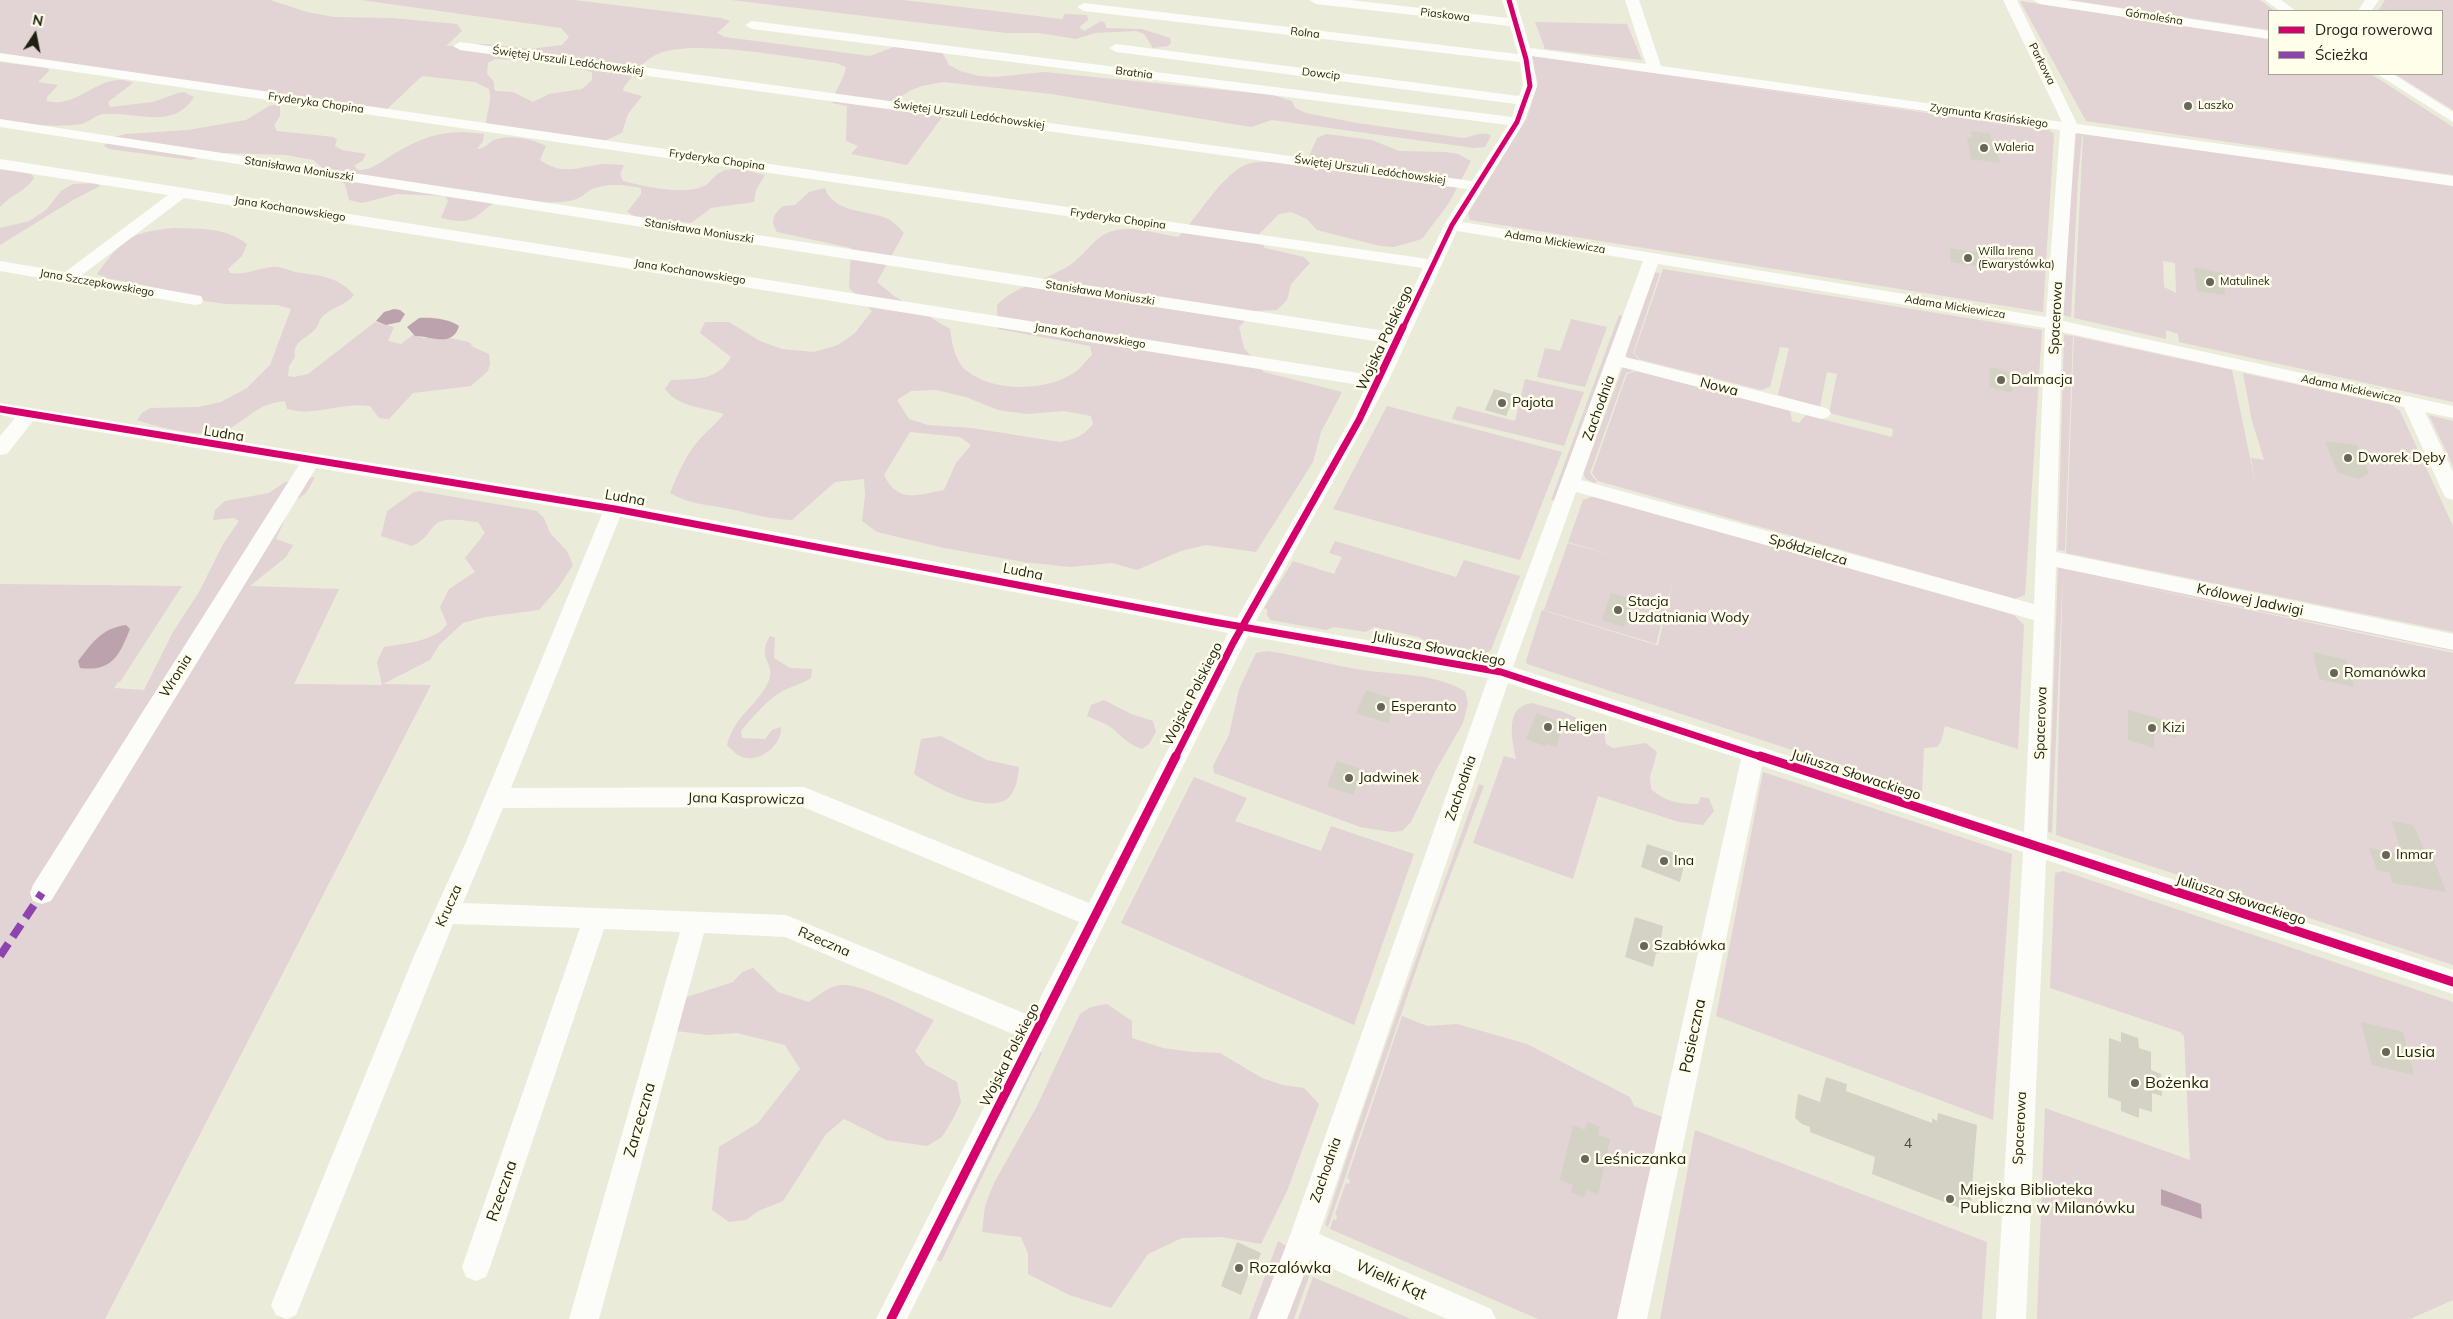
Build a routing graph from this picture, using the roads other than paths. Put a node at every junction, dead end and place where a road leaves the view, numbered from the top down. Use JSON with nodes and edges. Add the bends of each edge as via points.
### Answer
{"nodes":[{"id":1,"x":1316,"y":0,"type":"edge"},
{"id":2,"x":1509,"y":0,"type":"edge"},
{"id":3,"x":1632,"y":0,"type":"edge"},
{"id":4,"x":2010,"y":0,"type":"edge"},
{"id":5,"x":2040,"y":0,"type":"edge"},
{"id":6,"x":2272,"y":0,"type":"edge"},
{"id":7,"x":1084,"y":7,"type":"dead end"},
{"id":8,"x":2287,"y":10,"type":"edge"},
{"id":9,"x":1515,"y":24,"type":"junction"},
{"id":10,"x":752,"y":25,"type":"dead end"},
{"id":11,"x":2268,"y":34,"type":"edge"},
{"id":12,"x":460,"y":46,"type":"dead end"},
{"id":13,"x":1116,"y":48,"type":"dead end"},
{"id":14,"x":1525,"y":56,"type":"junction"},
{"id":15,"x":0,"y":57,"type":"edge"},
{"id":16,"x":1655,"y":69,"type":"junction"},
{"id":17,"x":2386,"y":75,"type":"edge"},
{"id":18,"x":1526,"y":101,"type":"junction"},
{"id":19,"x":2453,"y":118,"type":"edge"},
{"id":20,"x":1517,"y":122,"type":"junction"},
{"id":21,"x":0,"y":123,"type":"edge"},
{"id":22,"x":2068,"y":127,"type":"junction"},
{"id":23,"x":0,"y":164,"type":"edge"},
{"id":24,"x":2453,"y":181,"type":"edge"},
{"id":25,"x":1478,"y":186,"type":"junction"},
{"id":26,"x":182,"y":192,"type":"junction"},
{"id":27,"x":1452,"y":225,"type":"junction"},
{"id":28,"x":1652,"y":258,"type":"junction"},
{"id":29,"x":1434,"y":265,"type":"junction"},
{"id":30,"x":0,"y":266,"type":"edge"},
{"id":31,"x":68,"y":277,"type":"junction"},
{"id":32,"x":194,"y":300,"type":"dead end"},
{"id":33,"x":2054,"y":324,"type":"junction"},
{"id":34,"x":1399,"y":339,"type":"junction"},
{"id":35,"x":1616,"y":360,"type":"junction"},
{"id":36,"x":1379,"y":382,"type":"junction"},
{"id":37,"x":2411,"y":402,"type":"junction"},
{"id":38,"x":0,"y":408,"type":"edge"},
{"id":39,"x":2453,"y":412,"type":"edge"},
{"id":40,"x":1822,"y":413,"type":"dead end"},
{"id":41,"x":28,"y":414,"type":"junction"},
{"id":42,"x":0,"y":448,"type":"edge"},
{"id":43,"x":311,"y":461,"type":"junction"},
{"id":44,"x":1571,"y":484,"type":"junction"},
{"id":45,"x":2453,"y":493,"type":"edge"},
{"id":46,"x":615,"y":509,"type":"junction"},
{"id":47,"x":2047,"y":558,"type":"junction"},
{"id":48,"x":2045,"y":616,"type":"junction"},
{"id":49,"x":1242,"y":626,"type":"junction"},
{"id":50,"x":2453,"y":642,"type":"edge"},
{"id":51,"x":1501,"y":672,"type":"junction"},
{"id":52,"x":1752,"y":754,"type":"junction"},
{"id":53,"x":496,"y":798,"type":"junction"},
{"id":54,"x":2034,"y":845,"type":"junction"},
{"id":55,"x":42,"y":893,"type":"dead end"},
{"id":56,"x":446,"y":913,"type":"junction"},
{"id":57,"x":1093,"y":916,"type":"junction"},
{"id":58,"x":596,"y":917,"type":"junction"},
{"id":59,"x":695,"y":920,"type":"junction"},
{"id":60,"x":2453,"y":982,"type":"edge"},
{"id":61,"x":1037,"y":1032,"type":"junction"},
{"id":62,"x":1302,"y":1241,"type":"junction"},
{"id":63,"x":476,"y":1267,"type":"dead end"},
{"id":64,"x":286,"y":1305,"type":"dead end"},
{"id":65,"x":584,"y":1319,"type":"edge"},
{"id":66,"x":891,"y":1319,"type":"edge"},
{"id":67,"x":1272,"y":1319,"type":"edge"},
{"id":68,"x":1481,"y":1319,"type":"edge"},
{"id":69,"x":1632,"y":1319,"type":"edge"},
{"id":70,"x":2011,"y":1319,"type":"edge"}],
"edges":[{"from":1,"to":9,"type":"street","name":"Piaskowa"},
{"from":2,"to":9,"type":"street","name":"Wojska Polskiego"},
{"from":3,"to":16,"type":"street"},
{"from":4,"to":22,"type":"street","name":"Parkowa","via":[[2068,117]]},
{"from":5,"to":11,"type":"street","name":"Górnoleśna"},
{"from":6,"to":8,"type":"street"},
{"from":7,"to":14,"type":"street","name":"Rolna"},
{"from":9,"to":14,"type":"street","name":"Wojska Polskiego"},
{"from":10,"to":20,"type":"street","name":"Bratnia"},
{"from":12,"to":25,"type":"street","name":"Świętej Urszuli Ledóchowskiej"},
{"from":13,"to":18,"type":"street","name":"Dowcip"},
{"from":14,"to":16,"type":"street","name":"Zygmunta Krasińskiego"},
{"from":14,"to":18,"type":"street","name":"Wojska Polskiego","via":[[1530,86]]},
{"from":15,"to":29,"type":"street","name":"Fryderyka Chopina"},
{"from":16,"to":22,"type":"street","name":"Zygmunta Krasińskiego"},
{"from":17,"to":19,"type":"street"},
{"from":18,"to":20,"type":"street","name":"Wojska Polskiego"},
{"from":20,"to":25,"type":"street","name":"Wojska Polskiego"},
{"from":21,"to":34,"type":"street","name":"Stanisława Moniuszki"},
{"from":22,"to":24,"type":"street","name":"Zygmunta Krasińskiego"},
{"from":22,"to":33,"type":"street","name":"Spacerowa"},
{"from":23,"to":26,"type":"street","name":"Jana Kochanowskiego"},
{"from":25,"to":27,"type":"street","name":"Wojska Polskiego"},
{"from":26,"to":31,"type":"street"},
{"from":26,"to":36,"type":"street","name":"Jana Kochanowskiego"},
{"from":27,"to":28,"type":"street","name":"Adama Mickiewicza"},
{"from":27,"to":29,"type":"street","name":"Wojska Polskiego"},
{"from":28,"to":33,"type":"street","name":"Adama Mickiewicza"},
{"from":28,"to":35,"type":"street","name":"Zachodnia"},
{"from":29,"to":34,"type":"street","name":"Wojska Polskiego"},
{"from":30,"to":31,"type":"street","name":"Jana Szczepkowskiego"},
{"from":31,"to":32,"type":"street","name":"Jana Szczepkowskiego"},
{"from":33,"to":37,"type":"street","name":"Adama Mickiewicza"},
{"from":33,"to":47,"type":"street","name":"Spacerowa"},
{"from":34,"to":36,"type":"street","name":"Wojska Polskiego"},
{"from":35,"to":40,"type":"street","name":"Nowa"},
{"from":35,"to":44,"type":"street","name":"Zachodnia"},
{"from":36,"to":49,"type":"street","name":"Wojska Polskiego","via":[[1326,482]]},
{"from":37,"to":39,"type":"street","name":"Adama Mickiewicza"},
{"from":37,"to":45,"type":"street"},
{"from":38,"to":41,"type":"street","name":"Ludna"},
{"from":41,"to":42,"type":"street"},
{"from":41,"to":43,"type":"street","name":"Ludna"},
{"from":43,"to":46,"type":"street","name":"Ludna"},
{"from":43,"to":55,"type":"street","name":"Wronia"},
{"from":44,"to":48,"type":"street","name":"Spółdzielcza"},
{"from":44,"to":51,"type":"street","name":"Zachodnia"},
{"from":46,"to":49,"type":"street","name":"Ludna"},
{"from":46,"to":53,"type":"street","name":"Krucza"},
{"from":47,"to":48,"type":"street","name":"Spacerowa"},
{"from":47,"to":50,"type":"street","name":"Królowej Jadwigi"},
{"from":48,"to":54,"type":"street","name":"Spacerowa"},
{"from":49,"to":51,"type":"street","name":"Juliusza Słowackiego"},
{"from":49,"to":57,"type":"street","name":"Wojska Polskiego"},
{"from":51,"to":52,"type":"street","name":"Juliusza Słowackiego"},
{"from":51,"to":62,"type":"street","name":"Zachodnia"},
{"from":52,"to":54,"type":"street","name":"Juliusza Słowackiego"},
{"from":52,"to":69,"type":"street","name":"Pasieczna"},
{"from":53,"to":56,"type":"street","name":"Krucza"},
{"from":53,"to":57,"type":"street","name":"Jana Kasprowicza","via":[[804,797]]},
{"from":54,"to":60,"type":"street","name":"Juliusza Słowackiego"},
{"from":54,"to":70,"type":"street","name":"Spacerowa"},
{"from":56,"to":58,"type":"street","name":"Rzeczna"},
{"from":56,"to":64,"type":"street","name":"Krucza"},
{"from":57,"to":61,"type":"street","name":"Wojska Polskiego"},
{"from":58,"to":59,"type":"street","name":"Rzeczna"},
{"from":58,"to":63,"type":"street","name":"Rzeczna"},
{"from":59,"to":61,"type":"street","name":"Rzeczna","via":[[786,926]]},
{"from":59,"to":65,"type":"street","name":"Zarzeczna"},
{"from":61,"to":66,"type":"street","name":"Wojska Polskiego"},
{"from":62,"to":67,"type":"street","name":"Zachodnia"},
{"from":62,"to":68,"type":"street","name":"Wielki Kąt"}]}
